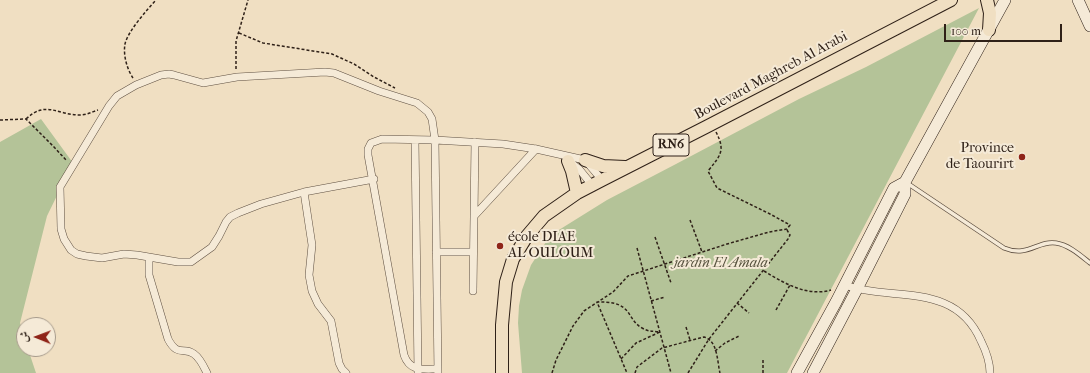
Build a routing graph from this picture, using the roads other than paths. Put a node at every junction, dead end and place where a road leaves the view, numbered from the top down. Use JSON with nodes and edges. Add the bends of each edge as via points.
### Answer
{"nodes":[{"id":1,"x":951,"y":0,"type":"edge"},
{"id":2,"x":987,"y":0,"type":"edge"},
{"id":3,"x":1005,"y":0,"type":"edge"},
{"id":4,"x":1078,"y":1,"type":"edge"},
{"id":5,"x":1089,"y":24,"type":"edge"},
{"id":6,"x":989,"y":30,"type":"junction"},
{"id":7,"x":415,"y":140,"type":"junction"},
{"id":8,"x":435,"y":140,"type":"junction"},
{"id":9,"x":475,"y":142,"type":"junction"},
{"id":10,"x":536,"y":149,"type":"junction"},
{"id":11,"x":554,"y":152,"type":"junction"},
{"id":12,"x":584,"y":160,"type":"junction"},
{"id":13,"x":568,"y":161,"type":"junction"},
{"id":14,"x":626,"y":168,"type":"junction"},
{"id":15,"x":374,"y":179,"type":"junction"},
{"id":16,"x":597,"y":182,"type":"junction"},
{"id":17,"x":905,"y":182,"type":"junction"},
{"id":18,"x":304,"y":192,"type":"junction"},
{"id":19,"x":578,"y":193,"type":"junction"},
{"id":20,"x":475,"y":216,"type":"junction"},
{"id":21,"x":436,"y":252,"type":"junction"},
{"id":22,"x":473,"y":252,"type":"junction"},
{"id":23,"x":149,"y":257,"type":"junction"},
{"id":24,"x":1090,"y":263,"type":"edge"},
{"id":25,"x":844,"y":285,"type":"junction"},
{"id":26,"x":858,"y":289,"type":"junction"},
{"id":27,"x":473,"y":291,"type":"dead end"},
{"id":28,"x":418,"y":371,"type":"edge"},
{"id":29,"x":438,"y":371,"type":"edge"},
{"id":30,"x":207,"y":373,"type":"edge"},
{"id":31,"x":346,"y":373,"type":"edge"},
{"id":32,"x":502,"y":373,"type":"edge"},
{"id":33,"x":797,"y":373,"type":"edge"},
{"id":34,"x":813,"y":373,"type":"edge"},
{"id":35,"x":990,"y":373,"type":"edge"}],
"edges":[{"from":1,"to":14,"type":"main road","name":"Boulevard Maghreb Al Arabi","number":"RN6"},
{"from":2,"to":6,"type":"main road","via":[[990,13]]},
{"from":3,"to":6,"type":"street"},
{"from":4,"to":5,"type":"street"},
{"from":6,"to":17,"type":"street"},
{"from":7,"to":8,"type":"street"},
{"from":7,"to":15,"type":"street","via":[[382,139],[371,143],[368,155]]},
{"from":7,"to":28,"type":"street"},
{"from":8,"to":9,"type":"street"},
{"from":8,"to":21,"type":"street"},
{"from":8,"to":23,"type":"street","via":[[432,118],[417,103],[334,73],[315,71],[237,77],[203,83],[169,74],[153,78],[117,96],[108,106],[60,187],[61,229],[67,245],[77,254],[102,258],[124,254]]},
{"from":9,"to":10,"type":"street"},
{"from":9,"to":20,"type":"street"},
{"from":10,"to":11,"type":"street"},
{"from":10,"to":20,"type":"street"},
{"from":11,"to":12,"type":"street"},
{"from":11,"to":13,"type":"street"},
{"from":12,"to":14,"type":"main road","via":[[603,166]]},
{"from":12,"to":16,"type":"street"},
{"from":13,"to":16,"type":"street"},
{"from":13,"to":19,"type":"main road"},
{"from":14,"to":16,"type":"main road","name":"Boulevard Maghreb Al Arabi","number":"RN6"},
{"from":15,"to":18,"type":"street"},
{"from":15,"to":28,"type":"street","via":[[404,355],[406,361]]},
{"from":16,"to":19,"type":"main road","name":"Boulevard Maghreb Al Arabi","number":"RN6"},
{"from":17,"to":24,"type":"lane","via":[[1004,248],[1026,251],[1056,243],[1067,246]]},
{"from":17,"to":25,"type":"street","via":[[894,188]]},
{"from":17,"to":26,"type":"street","via":[[905,194]]},
{"from":18,"to":23,"type":"street","via":[[261,204],[230,217],[216,242],[191,262]]},
{"from":18,"to":31,"type":"street","via":[[312,245],[309,275],[312,291],[318,304],[332,321],[339,363]]},
{"from":19,"to":32,"type":"main road","name":"Boulevard Maghreb Al Arabi","number":"RN6","via":[[544,216],[527,236],[513,259],[506,282],[502,325]]},
{"from":20,"to":22,"type":"street"},
{"from":21,"to":22,"type":"street"},
{"from":21,"to":29,"type":"street"},
{"from":22,"to":27,"type":"street"},
{"from":23,"to":30,"type":"street","via":[[149,275],[171,345],[176,350],[193,352]]},
{"from":25,"to":26,"type":"street"},
{"from":25,"to":33,"type":"street"},
{"from":26,"to":34,"type":"street"},
{"from":26,"to":35,"type":"street","via":[[921,296],[948,304],[974,326],[985,348]]},
{"from":28,"to":29,"type":"street"}]}
